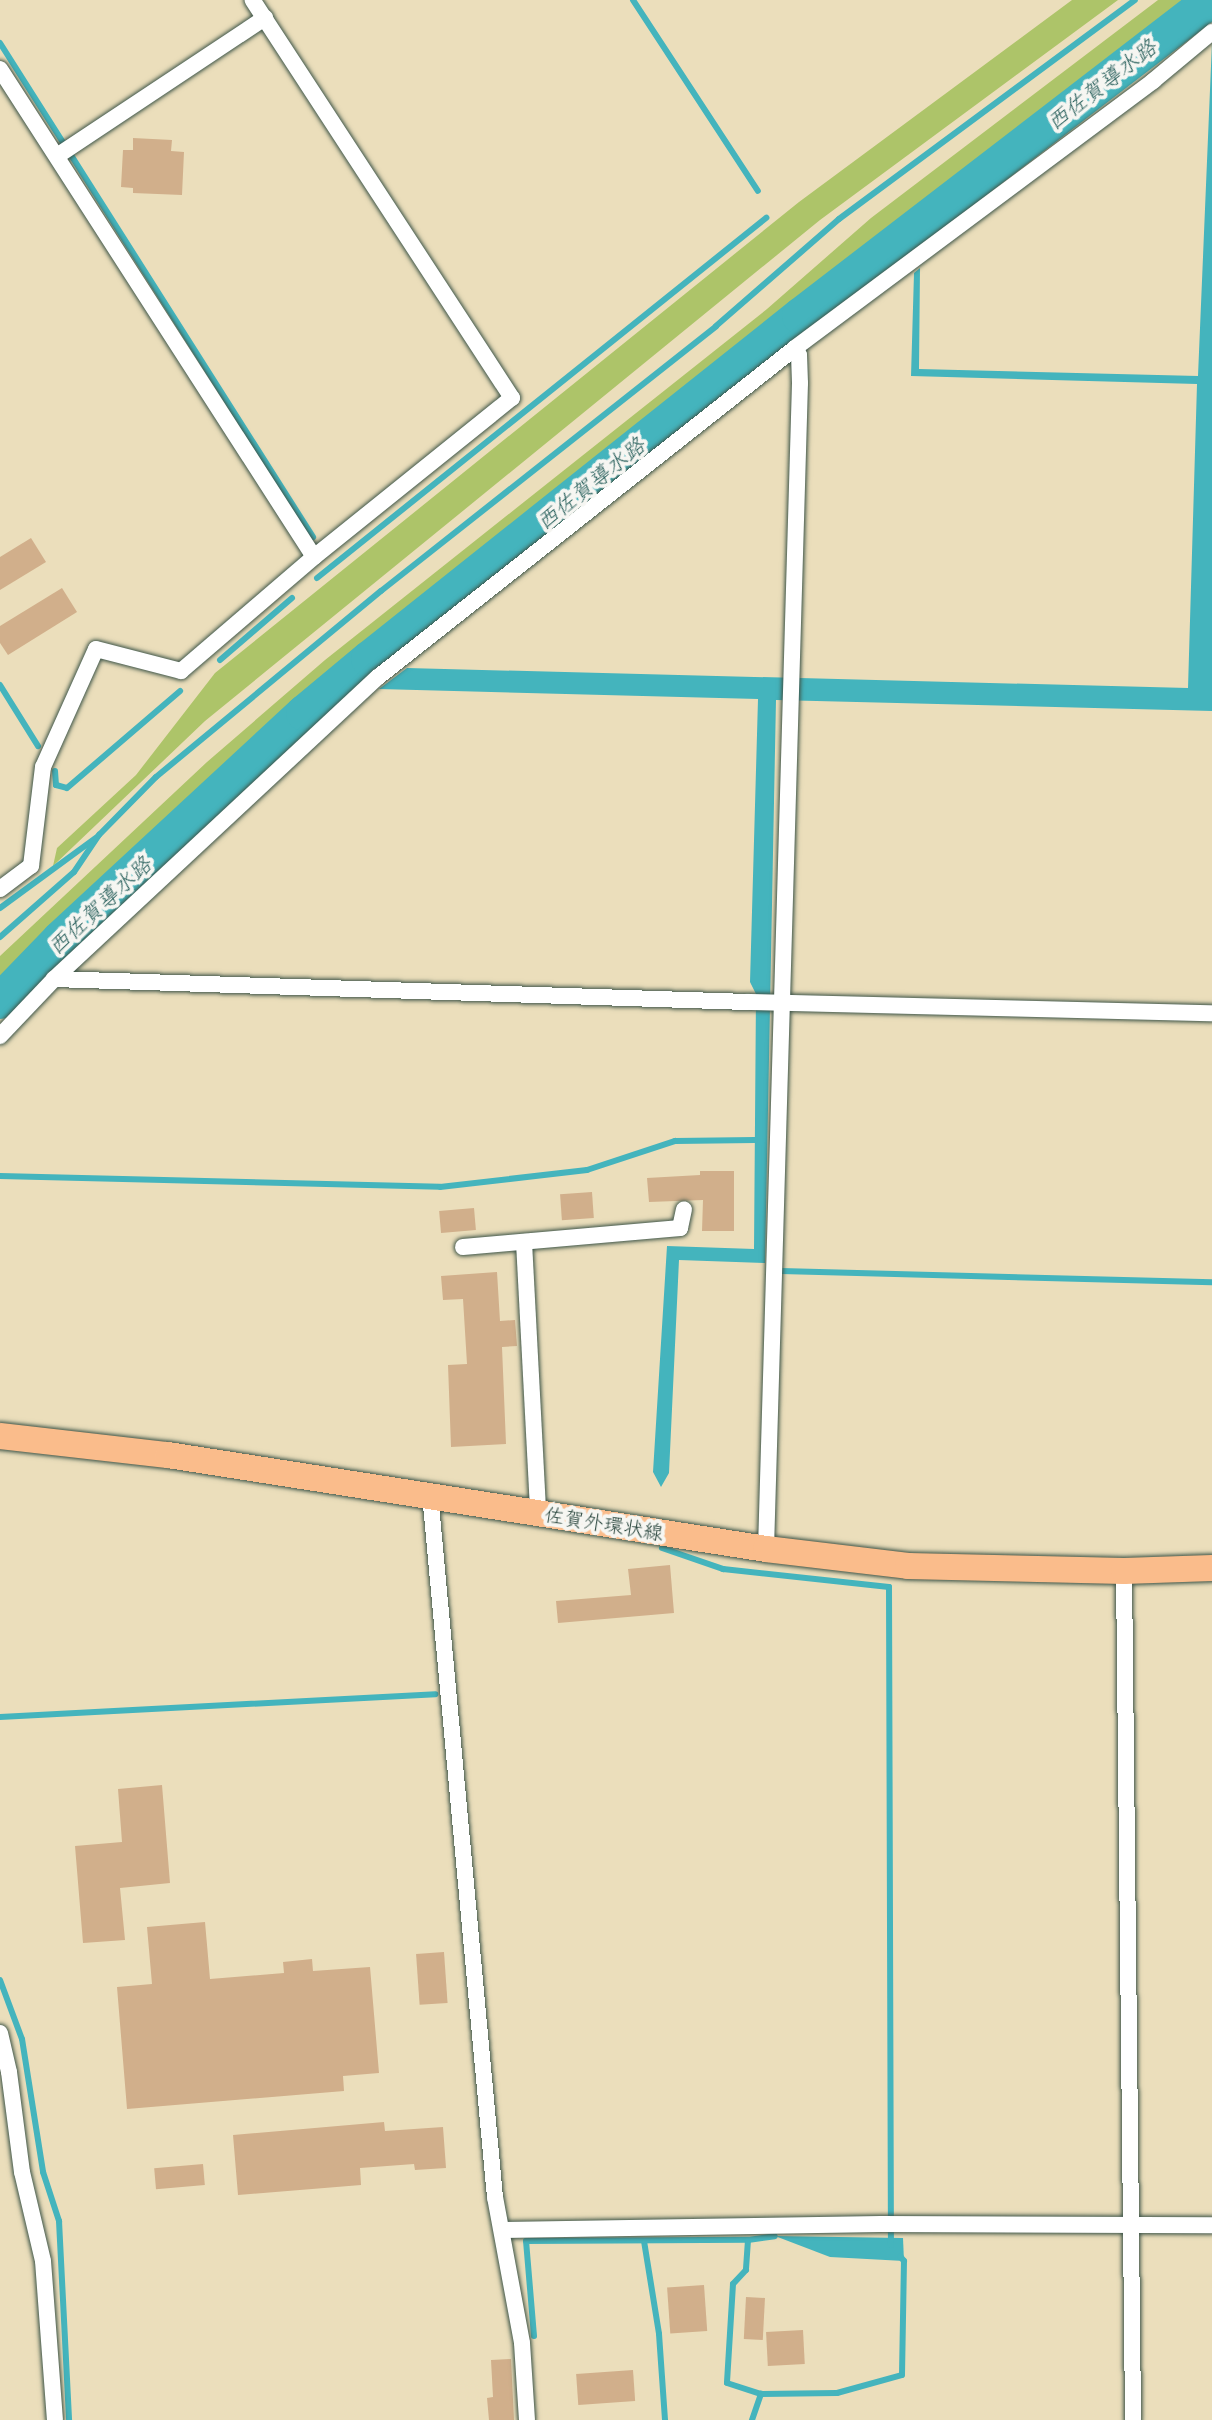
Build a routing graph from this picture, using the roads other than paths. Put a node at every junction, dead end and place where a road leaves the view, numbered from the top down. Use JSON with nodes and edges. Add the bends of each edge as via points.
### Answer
{"nodes":[{"id":1,"x":253,"y":0,"type":"edge"},
{"id":2,"x":265,"y":18,"type":"junction"},
{"id":3,"x":1212,"y":32,"type":"edge"},
{"id":4,"x":0,"y":69,"type":"edge"},
{"id":5,"x":57,"y":156,"type":"junction"},
{"id":6,"x":795,"y":348,"type":"junction"},
{"id":7,"x":314,"y":557,"type":"junction"},
{"id":8,"x":0,"y":889,"type":"edge"},
{"id":9,"x":54,"y":979,"type":"junction"},
{"id":10,"x":782,"y":1003,"type":"junction"},
{"id":11,"x":1212,"y":1013,"type":"edge"},
{"id":12,"x":0,"y":1036,"type":"edge"},
{"id":13,"x":684,"y":1209,"type":"dead end"},
{"id":14,"x":524,"y":1242,"type":"junction"},
{"id":15,"x":463,"y":1247,"type":"dead end"},
{"id":16,"x":0,"y":1436,"type":"edge"},
{"id":17,"x":430,"y":1494,"type":"junction"},
{"id":18,"x":538,"y":1512,"type":"junction"},
{"id":19,"x":766,"y":1549,"type":"junction"},
{"id":20,"x":1212,"y":1568,"type":"edge"},
{"id":21,"x":1124,"y":1571,"type":"junction"},
{"id":22,"x":0,"y":2033,"type":"edge"},
{"id":23,"x":1212,"y":2225,"type":"edge"},
{"id":24,"x":1132,"y":2226,"type":"junction"},
{"id":25,"x":503,"y":2230,"type":"junction"},
{"id":26,"x":55,"y":2420,"type":"edge"},
{"id":27,"x":527,"y":2420,"type":"edge"},
{"id":28,"x":1133,"y":2420,"type":"edge"}],
"edges":[{"from":1,"to":2,"type":"street"},
{"from":2,"to":5,"type":"street"},
{"from":2,"to":7,"type":"street","via":[[512,398]]},
{"from":3,"to":6,"type":"street"},
{"from":4,"to":5,"type":"street"},
{"from":5,"to":7,"type":"street"},
{"from":6,"to":9,"type":"street","via":[[378,677]]},
{"from":6,"to":10,"type":"street","via":[[800,383]]},
{"from":7,"to":8,"type":"street","via":[[181,671],[96,649],[43,767],[31,866]]},
{"from":9,"to":10,"type":"street"},
{"from":9,"to":12,"type":"street"},
{"from":10,"to":11,"type":"street"},
{"from":10,"to":19,"type":"street"},
{"from":13,"to":14,"type":"street","via":[[680,1228]]},
{"from":14,"to":15,"type":"street"},
{"from":14,"to":18,"type":"street"},
{"from":16,"to":17,"type":"main road","name":"佐賀外環状線"},
{"from":17,"to":18,"type":"main road","name":"佐賀外環状線"},
{"from":17,"to":25,"type":"street","via":[[495,2197]]},
{"from":18,"to":19,"type":"main road","name":"佐賀外環状線"},
{"from":19,"to":21,"type":"main road","name":"佐賀外環状線","via":[[908,1566]]},
{"from":20,"to":21,"type":"main road","name":"佐賀外環状線"},
{"from":21,"to":24,"type":"street"},
{"from":22,"to":26,"type":"street","via":[[22,2172],[43,2261]]},
{"from":23,"to":24,"type":"street"},
{"from":24,"to":25,"type":"street"},
{"from":24,"to":28,"type":"street"},
{"from":25,"to":27,"type":"street","via":[[522,2343]]}]}
